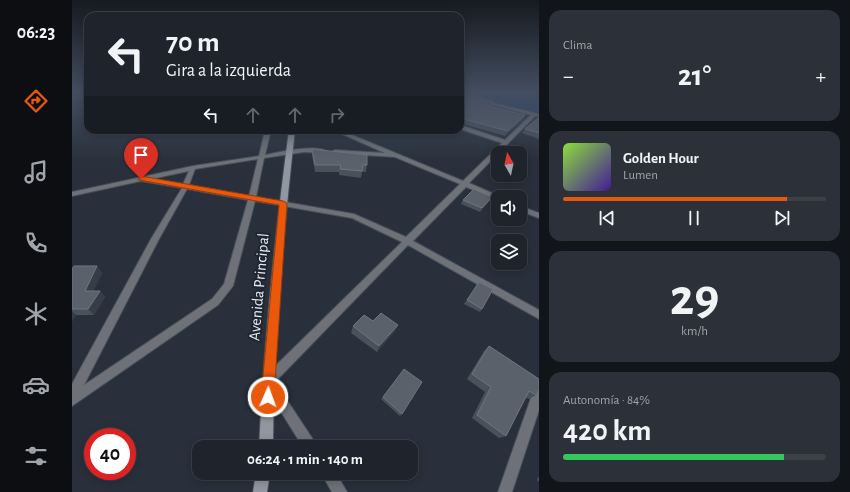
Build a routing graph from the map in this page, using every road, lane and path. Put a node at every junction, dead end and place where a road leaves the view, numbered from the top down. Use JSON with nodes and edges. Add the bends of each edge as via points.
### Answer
{"nodes":[{"id":1,"x":534,"y":116,"type":"edge"},
{"id":2,"x":464,"y":129,"type":"edge"},
{"id":3,"x":267,"y":134,"type":"edge"},
{"id":4,"x":292,"y":134,"type":"edge"},
{"id":5,"x":345,"y":134,"type":"edge"},
{"id":6,"x":506,"y":142,"type":"junction"},
{"id":7,"x":290,"y":152,"type":"junction"},
{"id":8,"x":395,"y":155,"type":"junction"},
{"id":9,"x":262,"y":156,"type":"junction"},
{"id":10,"x":193,"y":168,"type":"junction"},
{"id":11,"x":141,"y":179,"type":"junction"},
{"id":12,"x":464,"y":184,"type":"junction"},
{"id":13,"x":186,"y":186,"type":"junction"},
{"id":14,"x":72,"y":194,"type":"edge"},
{"id":15,"x":491,"y":195,"type":"edge"},
{"id":16,"x":252,"y":198,"type":"junction"},
{"id":17,"x":283,"y":203,"type":"junction"},
{"id":18,"x":527,"y":211,"type":"edge"},
{"id":19,"x":539,"y":216,"type":"edge"},
{"id":20,"x":407,"y":241,"type":"junction"},
{"id":21,"x":539,"y":314,"type":"edge"},
{"id":22,"x":268,"y":381,"type":"junction"},
{"id":23,"x":539,"y":392,"type":"edge"},
{"id":24,"x":72,"y":396,"type":"edge"},
{"id":25,"x":72,"y":400,"type":"edge"},
{"id":26,"x":266,"y":440,"type":"edge"},
{"id":27,"x":306,"y":440,"type":"edge"},
{"id":28,"x":261,"y":480,"type":"edge"},
{"id":29,"x":332,"y":480,"type":"edge"},
{"id":30,"x":260,"y":492,"type":"edge"},
{"id":31,"x":340,"y":492,"type":"edge"},
{"id":32,"x":505,"y":492,"type":"edge"}],
"edges":[{"from":1,"to":6,"type":"street"},
{"from":2,"to":6,"type":"street"},
{"from":3,"to":9,"type":"street"},
{"from":4,"to":7,"type":"street","name":"Avenida Principal"},
{"from":5,"to":8,"type":"street"},
{"from":6,"to":12,"type":"street"},
{"from":7,"to":8,"type":"street","via":[[304,150]]},
{"from":7,"to":9,"type":"street"},
{"from":7,"to":17,"type":"street","name":"Avenida Principal"},
{"from":8,"to":12,"type":"street"},
{"from":9,"to":10,"type":"street"},
{"from":9,"to":16,"type":"street"},
{"from":10,"to":11,"type":"street"},
{"from":10,"to":13,"type":"street"},
{"from":11,"to":13,"type":"street"},
{"from":11,"to":14,"type":"street"},
{"from":12,"to":15,"type":"street"},
{"from":12,"to":20,"type":"street"},
{"from":13,"to":16,"type":"street"},
{"from":13,"to":24,"type":"street"},
{"from":16,"to":17,"type":"street"},
{"from":16,"to":25,"type":"street","via":[[228,286],[215,302]]},
{"from":17,"to":20,"type":"street","via":[[354,216]]},
{"from":17,"to":22,"type":"street","name":"Avenida Principal"},
{"from":18,"to":19,"type":"street"},
{"from":20,"to":21,"type":"street"},
{"from":20,"to":22,"type":"street"},
{"from":22,"to":26,"type":"street","name":"Avenida Principal"},
{"from":22,"to":27,"type":"street"},
{"from":23,"to":32,"type":"street"},
{"from":28,"to":30,"type":"street"},
{"from":29,"to":31,"type":"street"}]}
